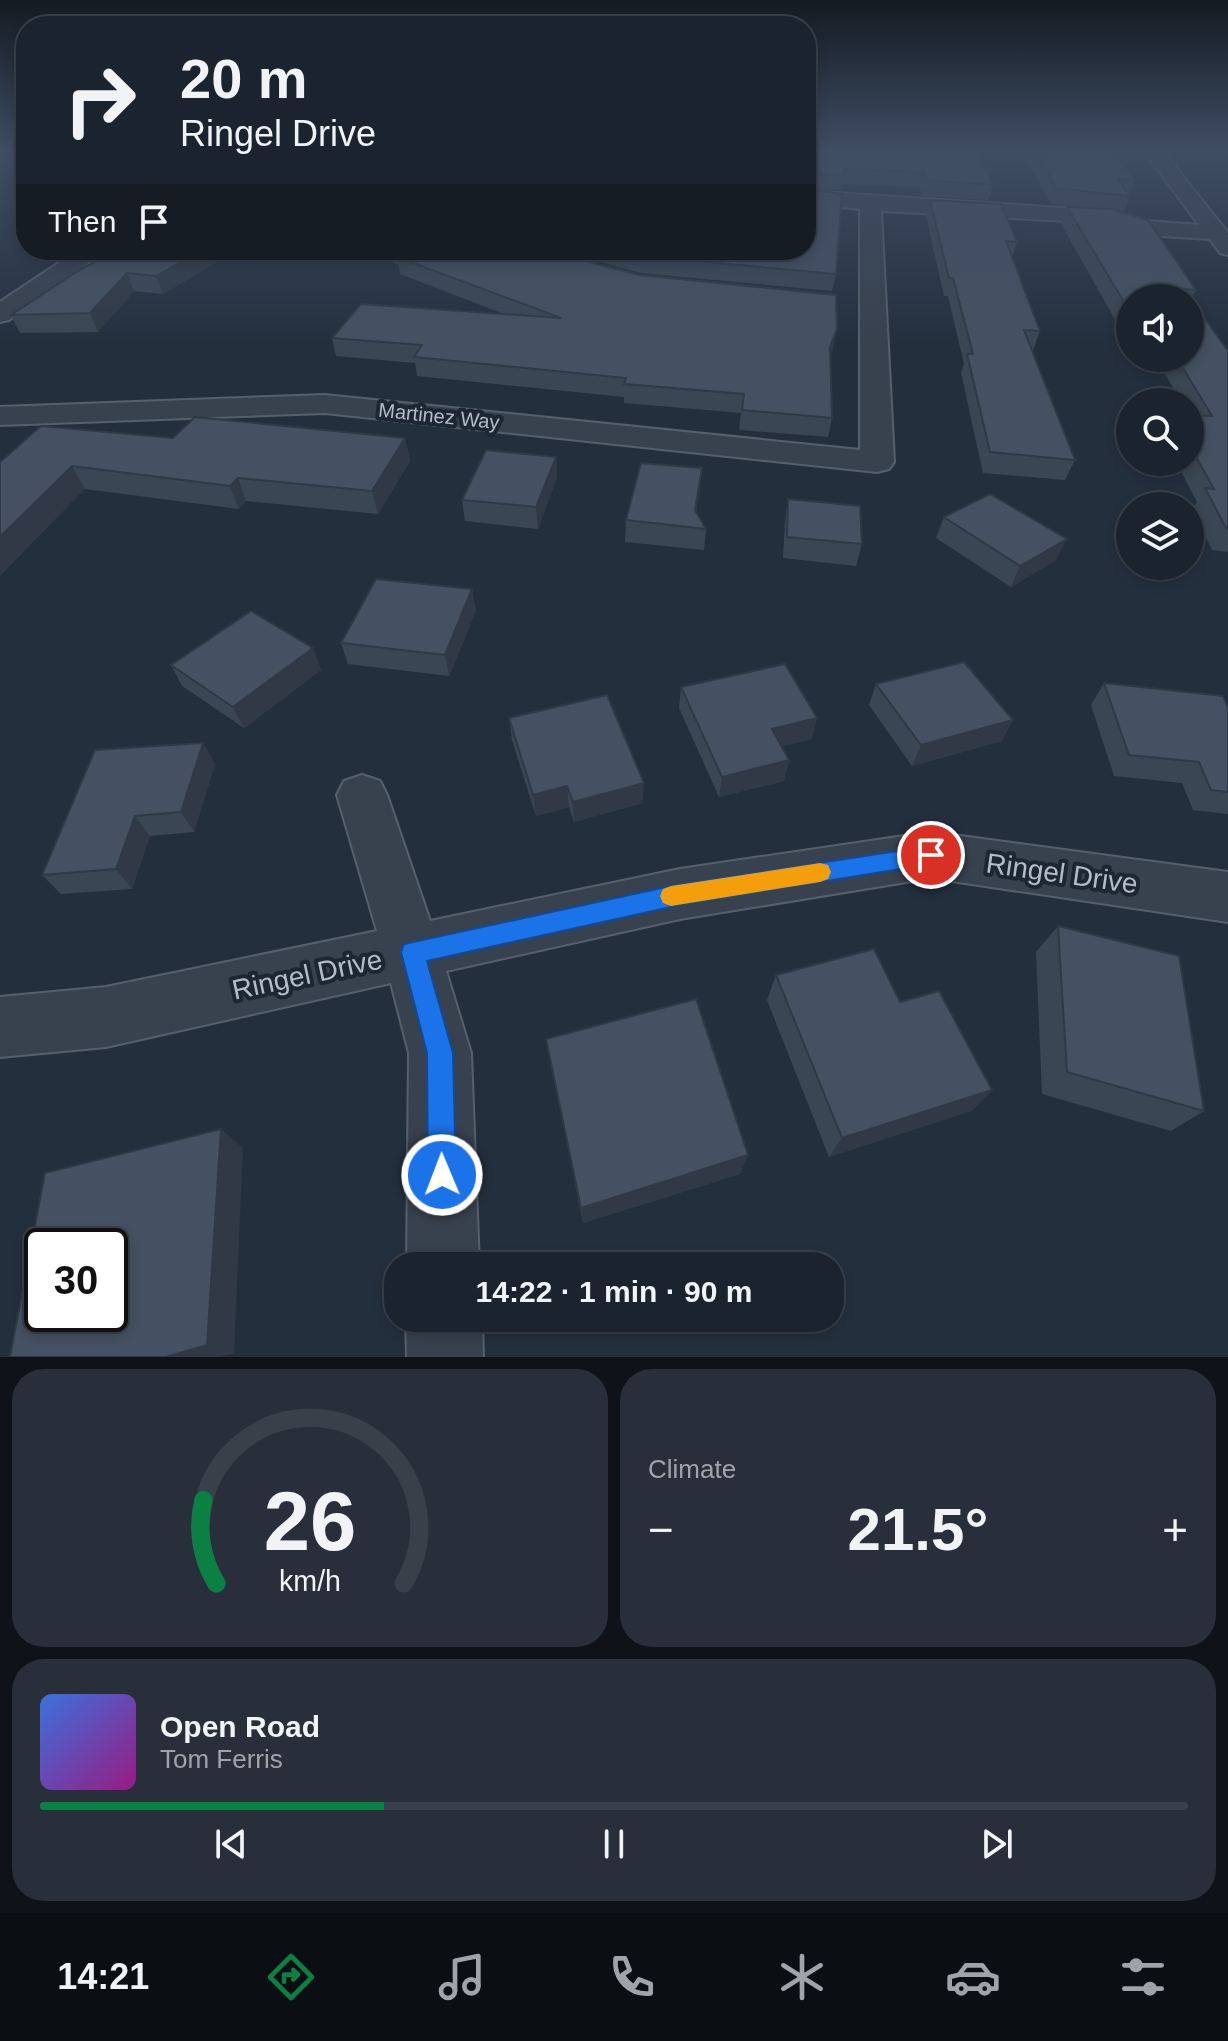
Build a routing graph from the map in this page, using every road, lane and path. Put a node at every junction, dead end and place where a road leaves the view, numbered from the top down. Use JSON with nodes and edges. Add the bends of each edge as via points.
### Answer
{"nodes":[{"id":1,"x":870,"y":215,"type":"edge"},
{"id":2,"x":1076,"y":215,"type":"edge"},
{"id":3,"x":1203,"y":215,"type":"edge"},
{"id":4,"x":1217,"y":233,"type":"edge"},
{"id":5,"x":76,"y":260,"type":"edge"},
{"id":6,"x":840,"y":303,"type":"edge"},
{"id":7,"x":871,"y":306,"type":"junction"},
{"id":8,"x":0,"y":314,"type":"edge"},
{"id":9,"x":0,"y":416,"type":"edge"},
{"id":10,"x":362,"y":795,"type":"dead end"},
{"id":11,"x":1228,"y":897,"type":"edge"},
{"id":12,"x":412,"y":952,"type":"junction"},
{"id":13,"x":0,"y":1027,"type":"edge"},
{"id":14,"x":443,"y":1252,"type":"edge"},
{"id":15,"x":444,"y":1332,"type":"edge"},
{"id":16,"x":445,"y":1357,"type":"edge"}],
"edges":[{"from":1,"to":7,"type":"street"},
{"from":2,"to":4,"type":"street","via":[[1145,228]]},
{"from":3,"to":4,"type":"street"},
{"from":5,"to":8,"type":"street"},
{"from":6,"to":7,"type":"street"},
{"from":7,"to":9,"type":"street","name":"Martinez Way","via":[[877,462],[325,404]]},
{"from":10,"to":12,"type":"street"},
{"from":11,"to":12,"type":"street","name":"Ringel Drive","via":[[931,855],[680,894]]},
{"from":12,"to":13,"type":"street","name":"Ringel Drive","via":[[106,1017]]},
{"from":12,"to":14,"type":"street","via":[[440,1053]]},
{"from":15,"to":16,"type":"street"}]}
